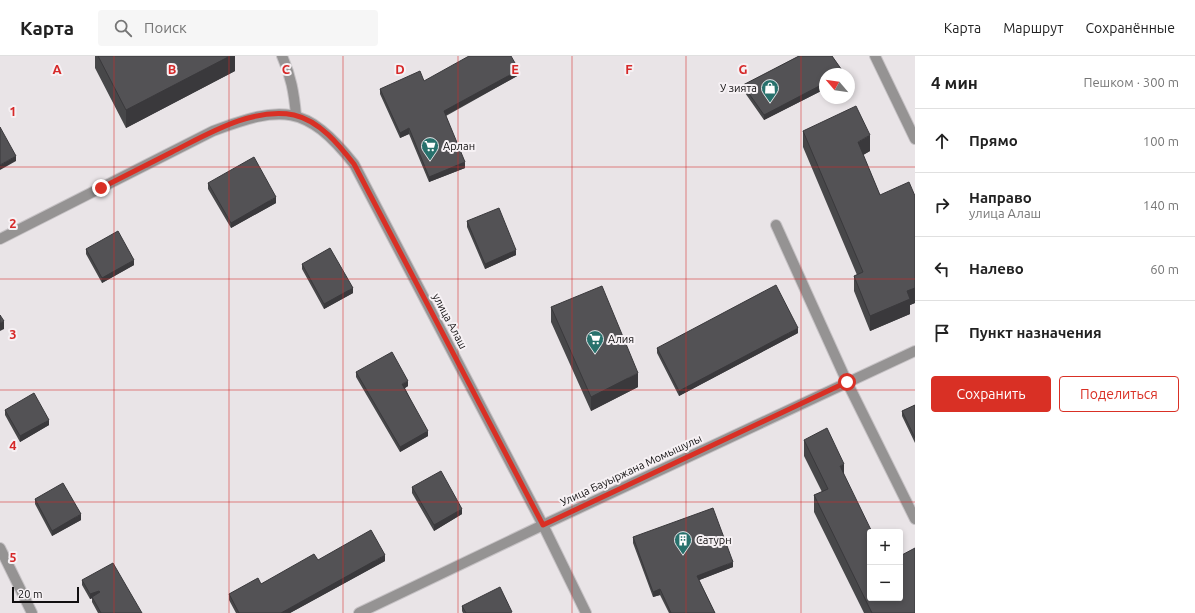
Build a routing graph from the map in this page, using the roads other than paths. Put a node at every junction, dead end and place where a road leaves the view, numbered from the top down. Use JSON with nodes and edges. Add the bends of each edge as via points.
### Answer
{"nodes":[{"id":1,"x":282,"y":56,"type":"edge"},
{"id":2,"x":875,"y":56,"type":"edge"},
{"id":3,"x":296,"y":116,"type":"junction"},
{"id":4,"x":915,"y":139,"type":"edge"},
{"id":5,"x":776,"y":225,"type":"dead end"},
{"id":6,"x":0,"y":239,"type":"edge"},
{"id":7,"x":915,"y":351,"type":"edge"},
{"id":8,"x":847,"y":382,"type":"junction"},
{"id":9,"x":915,"y":519,"type":"edge"},
{"id":10,"x":543,"y":525,"type":"junction"},
{"id":11,"x":0,"y":548,"type":"edge"},
{"id":12,"x":32,"y":613,"type":"edge"},
{"id":13,"x":359,"y":613,"type":"edge"},
{"id":14,"x":586,"y":613,"type":"edge"}],
"edges":[{"from":1,"to":3,"type":"street","via":[[291,75]]},
{"from":2,"to":4,"type":"street"},
{"from":3,"to":6,"type":"street","name":"улица Алаш","via":[[277,113],[246,119],[213,132]]},
{"from":3,"to":10,"type":"street","name":"улица Алаш","via":[[315,124],[337,143],[354,164]]},
{"from":5,"to":8,"type":"street"},
{"from":7,"to":8,"type":"street","name":"Улица Бауыржана Момышулы"},
{"from":8,"to":9,"type":"street"},
{"from":8,"to":10,"type":"street","name":"Улица Бауыржана Момышулы"},
{"from":10,"to":13,"type":"street","name":"Улица Бауыржана Момышулы"},
{"from":10,"to":14,"type":"street","name":"улица Алаш"},
{"from":11,"to":12,"type":"street"}]}
